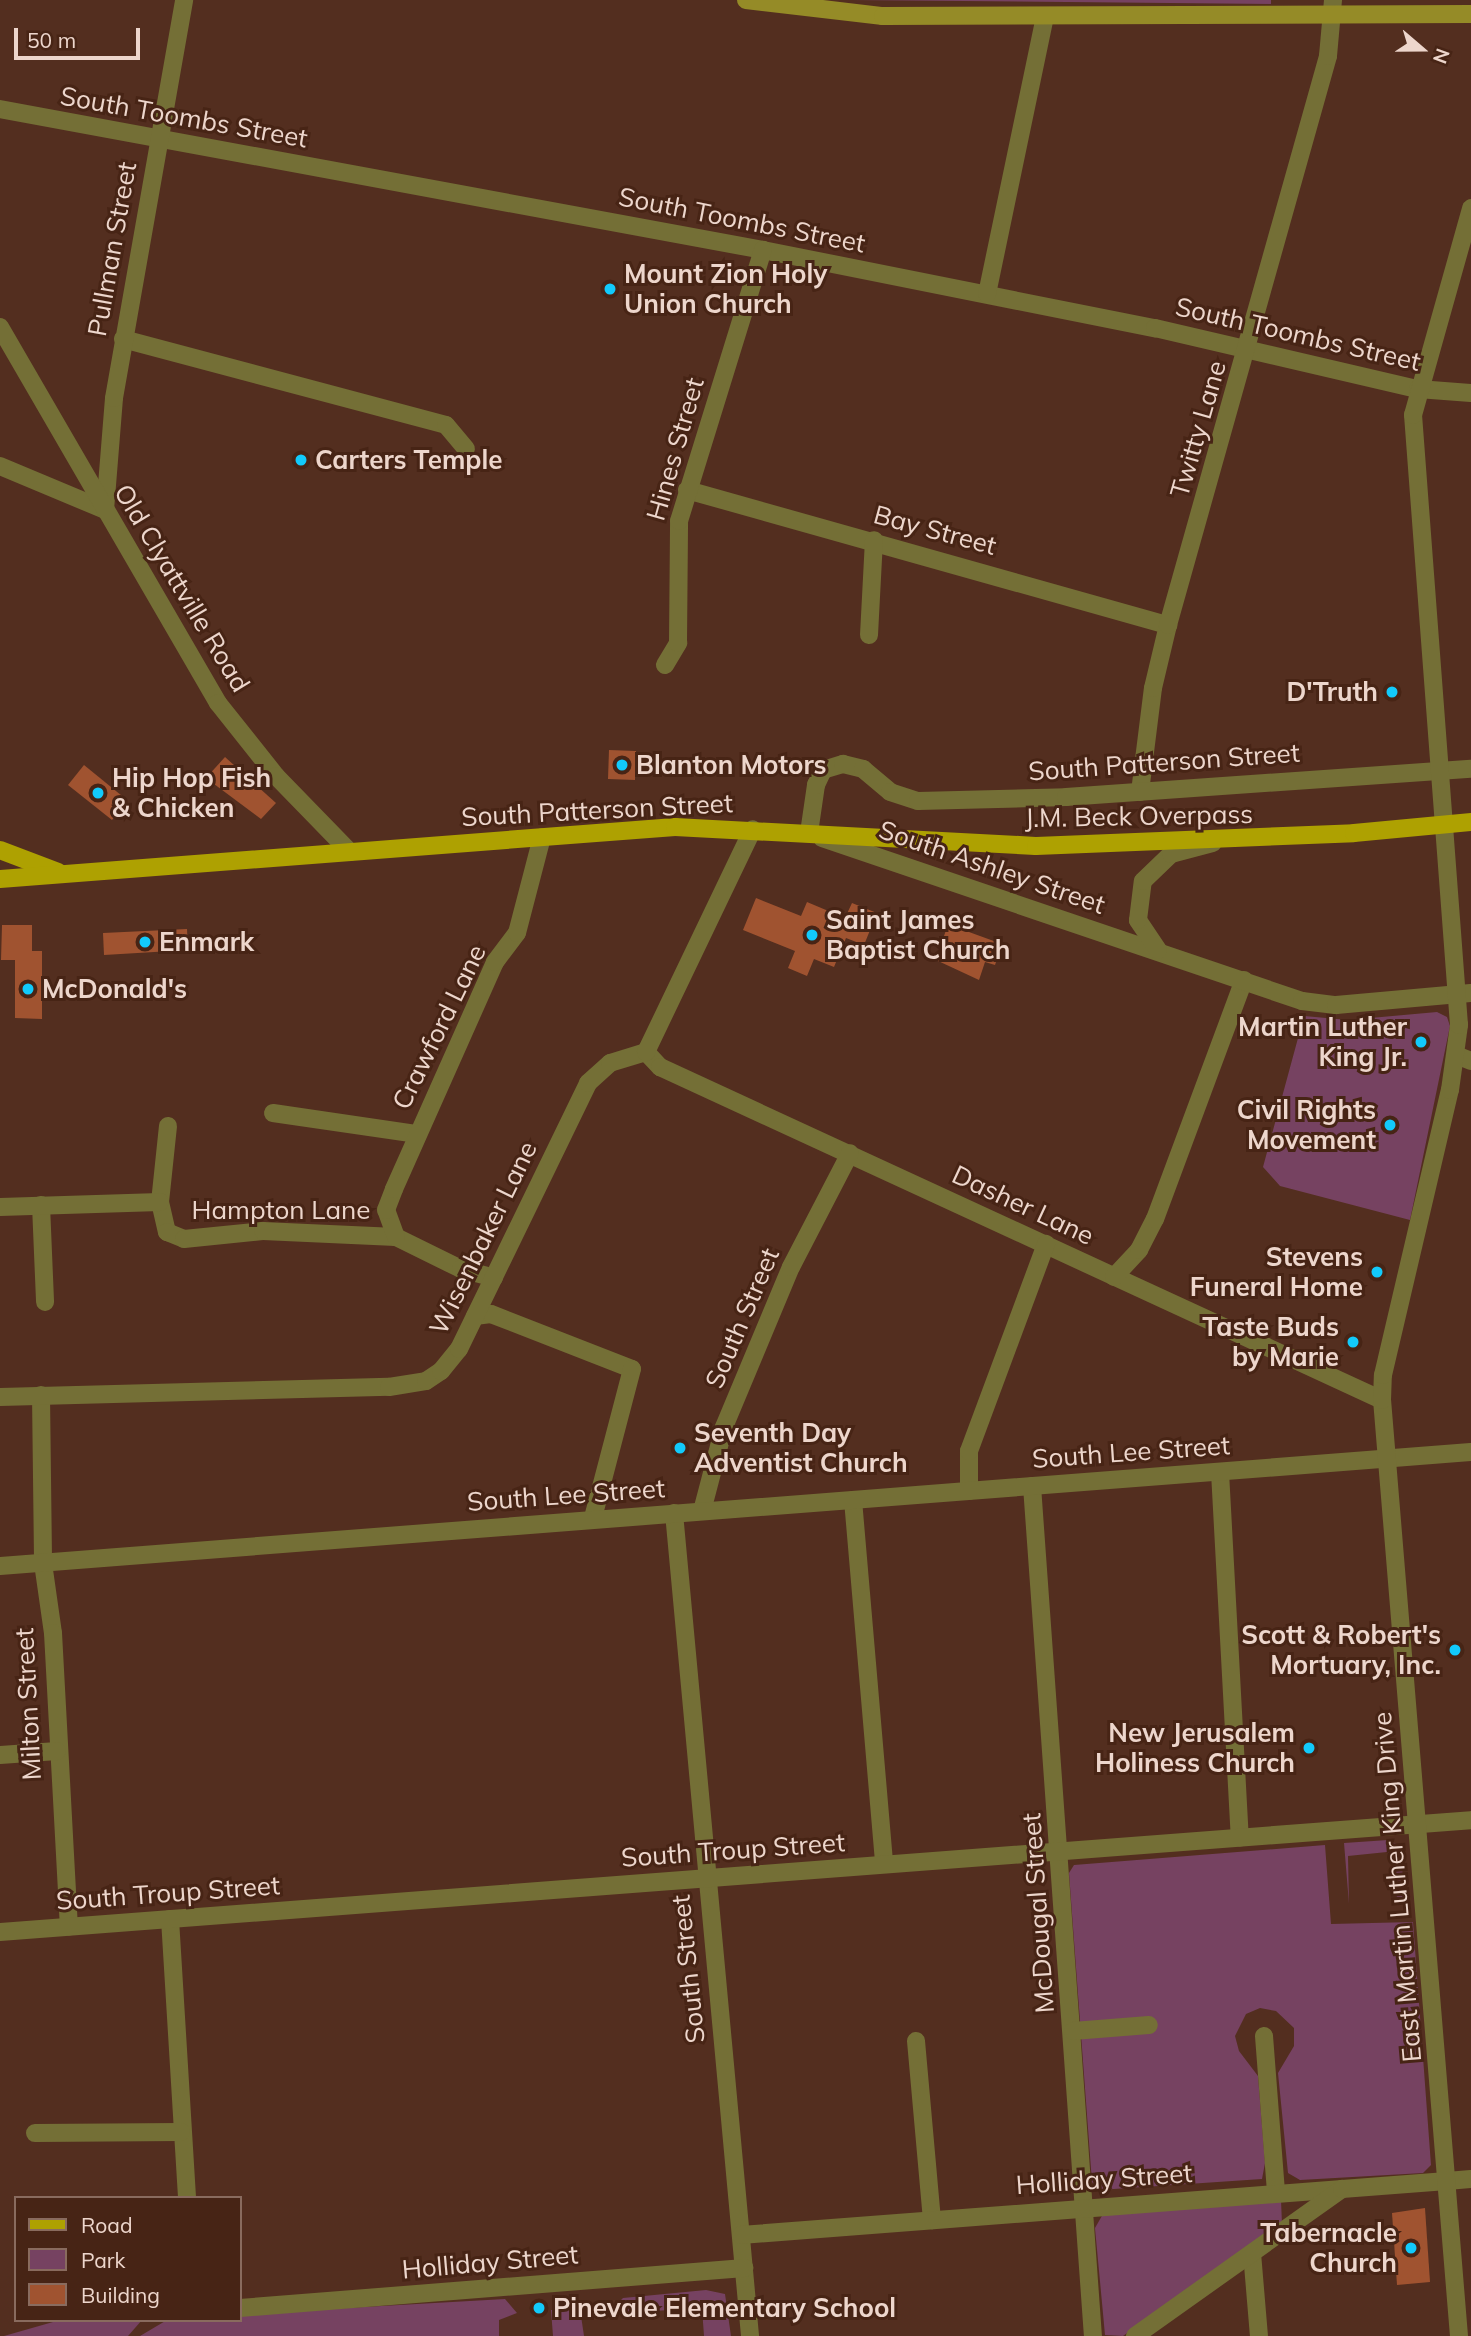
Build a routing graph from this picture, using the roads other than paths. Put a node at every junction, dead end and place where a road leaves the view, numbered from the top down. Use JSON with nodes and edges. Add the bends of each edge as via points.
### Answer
{"nodes":[{"id":1,"x":184,"y":0,"type":"edge"},
{"id":2,"x":746,"y":0,"type":"edge"},
{"id":3,"x":1332,"y":9,"type":"edge"},
{"id":4,"x":1471,"y":14,"type":"edge"},
{"id":5,"x":1045,"y":17,"type":"junction"},
{"id":6,"x":0,"y":109,"type":"edge"},
{"id":7,"x":157,"y":139,"type":"junction"},
{"id":8,"x":1471,"y":208,"type":"edge"},
{"id":9,"x":763,"y":250,"type":"junction"},
{"id":10,"x":987,"y":294,"type":"junction"},
{"id":11,"x":0,"y":327,"type":"edge"},
{"id":12,"x":123,"y":339,"type":"junction"},
{"id":13,"x":1249,"y":348,"type":"junction"},
{"id":14,"x":1418,"y":389,"type":"junction"},
{"id":15,"x":1471,"y":393,"type":"edge"},
{"id":16,"x":466,"y":449,"type":"dead end"},
{"id":17,"x":0,"y":466,"type":"edge"},
{"id":18,"x":687,"y":490,"type":"junction"},
{"id":19,"x":104,"y":510,"type":"junction"},
{"id":20,"x":874,"y":540,"type":"junction"},
{"id":21,"x":1168,"y":625,"type":"junction"},
{"id":22,"x":869,"y":635,"type":"dead end"},
{"id":23,"x":665,"y":665,"type":"dead end"},
{"id":24,"x":1471,"y":769,"type":"edge"},
{"id":25,"x":1440,"y":771,"type":"junction"},
{"id":26,"x":1140,"y":792,"type":"junction"},
{"id":27,"x":1471,"y":822,"type":"edge"},
{"id":28,"x":753,"y":829,"type":"junction"},
{"id":29,"x":809,"y":833,"type":"junction"},
{"id":30,"x":542,"y":837,"type":"junction"},
{"id":31,"x":1213,"y":843,"type":"junction"},
{"id":32,"x":0,"y":850,"type":"edge"},
{"id":33,"x":350,"y":852,"type":"junction"},
{"id":34,"x":65,"y":875,"type":"junction"},
{"id":35,"x":0,"y":879,"type":"edge"},
{"id":36,"x":1158,"y":950,"type":"junction"},
{"id":37,"x":1244,"y":981,"type":"junction"},
{"id":38,"x":1465,"y":994,"type":"edge"},
{"id":39,"x":646,"y":1052,"type":"junction"},
{"id":40,"x":1463,"y":1058,"type":"edge"},
{"id":41,"x":273,"y":1113,"type":"dead end"},
{"id":42,"x":169,"y":1126,"type":"dead end"},
{"id":43,"x":417,"y":1134,"type":"junction"},
{"id":44,"x":850,"y":1153,"type":"junction"},
{"id":45,"x":160,"y":1202,"type":"junction"},
{"id":46,"x":41,"y":1205,"type":"junction"},
{"id":47,"x":0,"y":1208,"type":"edge"},
{"id":48,"x":396,"y":1237,"type":"junction"},
{"id":49,"x":1046,"y":1244,"type":"junction"},
{"id":50,"x":1114,"y":1277,"type":"junction"},
{"id":51,"x":494,"y":1278,"type":"junction"},
{"id":52,"x":45,"y":1301,"type":"dead end"},
{"id":53,"x":475,"y":1316,"type":"junction"},
{"id":54,"x":41,"y":1395,"type":"junction"},
{"id":55,"x":0,"y":1396,"type":"edge"},
{"id":56,"x":1382,"y":1400,"type":"junction"},
{"id":57,"x":1471,"y":1452,"type":"edge"},
{"id":58,"x":1386,"y":1458,"type":"junction"},
{"id":59,"x":1220,"y":1472,"type":"junction"},
{"id":60,"x":1032,"y":1486,"type":"junction"},
{"id":61,"x":969,"y":1491,"type":"junction"},
{"id":62,"x":853,"y":1500,"type":"junction"},
{"id":63,"x":702,"y":1511,"type":"junction"},
{"id":64,"x":674,"y":1513,"type":"junction"},
{"id":65,"x":593,"y":1518,"type":"junction"},
{"id":66,"x":43,"y":1563,"type":"junction"},
{"id":67,"x":0,"y":1566,"type":"edge"},
{"id":68,"x":57,"y":1751,"type":"junction"},
{"id":69,"x":0,"y":1755,"type":"edge"},
{"id":70,"x":1471,"y":1820,"type":"edge"},
{"id":71,"x":1419,"y":1824,"type":"junction"},
{"id":72,"x":1240,"y":1837,"type":"junction"},
{"id":73,"x":1060,"y":1850,"type":"junction"},
{"id":74,"x":884,"y":1864,"type":"junction"},
{"id":75,"x":706,"y":1878,"type":"junction"},
{"id":76,"x":170,"y":1919,"type":"junction"},
{"id":77,"x":69,"y":1927,"type":"junction"},
{"id":78,"x":0,"y":1932,"type":"edge"},
{"id":79,"x":1149,"y":2025,"type":"dead end"},
{"id":80,"x":1073,"y":2031,"type":"junction"},
{"id":81,"x":1264,"y":2036,"type":"dead end"},
{"id":82,"x":916,"y":2042,"type":"dead end"},
{"id":83,"x":181,"y":2132,"type":"junction"},
{"id":84,"x":35,"y":2133,"type":"dead end"},
{"id":85,"x":1471,"y":2179,"type":"edge"},
{"id":86,"x":1447,"y":2181,"type":"junction"},
{"id":87,"x":1342,"y":2189,"type":"junction"},
{"id":88,"x":1276,"y":2193,"type":"junction"},
{"id":89,"x":187,"y":2196,"type":"edge"},
{"id":90,"x":1083,"y":2206,"type":"junction"},
{"id":91,"x":932,"y":2220,"type":"junction"},
{"id":92,"x":741,"y":2235,"type":"junction"},
{"id":93,"x":1252,"y":2253,"type":"junction"},
{"id":94,"x":744,"y":2269,"type":"junction"},
{"id":95,"x":242,"y":2308,"type":"edge"},
{"id":96,"x":750,"y":2336,"type":"edge"},
{"id":97,"x":1093,"y":2336,"type":"edge"},
{"id":98,"x":1135,"y":2336,"type":"edge"},
{"id":99,"x":1259,"y":2336,"type":"edge"},
{"id":100,"x":1459,"y":2336,"type":"edge"}],
"edges":[{"from":1,"to":7,"type":"street","name":"Pullman Street"},
{"from":2,"to":5,"type":"main road","via":[[851,15]]},
{"from":3,"to":4,"type":"main road"},
{"from":3,"to":5,"type":"main road"},
{"from":3,"to":13,"type":"street","name":"Twitty Lane","via":[[1328,56]]},
{"from":5,"to":10,"type":"street"},
{"from":6,"to":7,"type":"street","name":"South Toombs Street"},
{"from":7,"to":9,"type":"street","name":"South Toombs Street"},
{"from":7,"to":12,"type":"street","name":"Pullman Street"},
{"from":8,"to":14,"type":"street","name":"East Martin Luther King Drive"},
{"from":9,"to":10,"type":"street","name":"South Toombs Street"},
{"from":9,"to":18,"type":"street","name":"Hines Street"},
{"from":10,"to":13,"type":"street","name":"South Toombs Street"},
{"from":11,"to":19,"type":"street","name":"Old Clyattville Road"},
{"from":12,"to":16,"type":"street","via":[[446,425]]},
{"from":12,"to":19,"type":"street","name":"Pullman Street"},
{"from":13,"to":14,"type":"street","name":"South Toombs Street"},
{"from":13,"to":21,"type":"street","name":"Twitty Lane"},
{"from":14,"to":15,"type":"street","name":"South Toombs Street"},
{"from":14,"to":25,"type":"street","name":"East Martin Luther King Drive","via":[[1413,415]]},
{"from":17,"to":19,"type":"street"},
{"from":18,"to":20,"type":"street","name":"Bay Street"},
{"from":18,"to":23,"type":"street","name":"Hines Street","via":[[676,544],[678,643]]},
{"from":19,"to":33,"type":"street","name":"Old Clyattville Road","via":[[218,703],[276,776]]},
{"from":20,"to":21,"type":"street","name":"Bay Street"},
{"from":20,"to":22,"type":"street"},
{"from":21,"to":26,"type":"street","name":"Twitty Lane","via":[[1153,688]]},
{"from":24,"to":25,"type":"street","name":"South Patterson Street"},
{"from":25,"to":26,"type":"street","name":"South Patterson Street"},
{"from":25,"to":38,"type":"street","name":"East Martin Luther King Drive"},
{"from":26,"to":29,"type":"street","name":"South Patterson Street","via":[[918,801],[890,792],[863,769],[843,764],[823,770],[816,785]]},
{"from":27,"to":31,"type":"main road","name":"J.M. Beck Overpass","bridge":true},
{"from":28,"to":29,"type":"main road","name":"South Patterson Street"},
{"from":28,"to":30,"type":"main road","name":"South Patterson Street","via":[[675,827]]},
{"from":28,"to":39,"type":"street"},
{"from":29,"to":31,"type":"main road","name":"J.M. Beck Overpass","via":[[1036,846]]},
{"from":29,"to":36,"type":"street","name":"South Ashley Street"},
{"from":30,"to":33,"type":"main road","name":"South Patterson Street"},
{"from":30,"to":43,"type":"street","name":"Crawford Lane","via":[[517,933],[495,962]]},
{"from":31,"to":36,"type":"street","name":"South Ashley Street","via":[[1171,854],[1143,881],[1138,920]]},
{"from":32,"to":34,"type":"main road"},
{"from":33,"to":34,"type":"main road","name":"South Patterson Street"},
{"from":34,"to":35,"type":"main road","name":"South Patterson Street"},
{"from":36,"to":37,"type":"street","name":"South Ashley Street"},
{"from":37,"to":38,"type":"street","name":"South Ashley Street","via":[[1303,1001],[1336,1005]]},
{"from":37,"to":50,"type":"street","via":[[1155,1219],[1139,1250]]},
{"from":38,"to":40,"type":"street","name":"East Martin Luther King Drive"},
{"from":39,"to":44,"type":"street","name":"Dasher Lane","via":[[660,1068]]},
{"from":39,"to":51,"type":"street","name":"Wisenbaker Lane","via":[[610,1063],[588,1083]]},
{"from":40,"to":56,"type":"street","name":"East Martin Luther King Drive"},
{"from":41,"to":43,"type":"street"},
{"from":42,"to":45,"type":"street"},
{"from":43,"to":48,"type":"street","name":"Crawford Lane","via":[[386,1210]]},
{"from":44,"to":49,"type":"street","name":"Dasher Lane"},
{"from":44,"to":63,"type":"street","name":"South Street","via":[[791,1267],[724,1427]]},
{"from":45,"to":46,"type":"street","name":"Hampton Lane"},
{"from":45,"to":48,"type":"street","name":"Hampton Lane","via":[[167,1232],[184,1239],[263,1231]]},
{"from":46,"to":47,"type":"street","name":"Hampton Lane"},
{"from":46,"to":52,"type":"street"},
{"from":48,"to":51,"type":"street","name":"Hampton Lane","via":[[461,1269]]},
{"from":49,"to":50,"type":"street","name":"Dasher Lane"},
{"from":49,"to":61,"type":"street","via":[[969,1451]]},
{"from":50,"to":56,"type":"street","name":"Dasher Lane","via":[[1327,1380]]},
{"from":51,"to":53,"type":"street","name":"Wisenbaker Lane"},
{"from":53,"to":54,"type":"street","name":"Wisenbaker Lane","via":[[450,1363],[414,1384]]},
{"from":53,"to":65,"type":"street","via":[[491,1314],[632,1369]]},
{"from":54,"to":55,"type":"street","name":"Wisenbaker Lane"},
{"from":54,"to":66,"type":"street","name":"Milton Street"},
{"from":56,"to":58,"type":"street","name":"East Martin Luther King Drive"},
{"from":57,"to":58,"type":"street","name":"South Lee Street"},
{"from":58,"to":59,"type":"street","name":"South Lee Street"},
{"from":58,"to":71,"type":"street","name":"East Martin Luther King Drive"},
{"from":59,"to":60,"type":"street","name":"South Lee Street"},
{"from":59,"to":72,"type":"street"},
{"from":60,"to":61,"type":"street","name":"South Lee Street"},
{"from":60,"to":73,"type":"street","name":"McDougal Street"},
{"from":61,"to":62,"type":"street","name":"South Lee Street"},
{"from":62,"to":63,"type":"street","name":"South Lee Street"},
{"from":62,"to":74,"type":"street"},
{"from":63,"to":64,"type":"street","name":"South Lee Street"},
{"from":64,"to":65,"type":"street","name":"South Lee Street"},
{"from":64,"to":75,"type":"street","name":"South Street"},
{"from":65,"to":66,"type":"street","name":"South Lee Street"},
{"from":66,"to":67,"type":"street","name":"South Lee Street"},
{"from":66,"to":68,"type":"street","name":"Milton Street"},
{"from":68,"to":69,"type":"street"},
{"from":68,"to":77,"type":"street","name":"Milton Street"},
{"from":70,"to":71,"type":"street","name":"South Troup Street"},
{"from":71,"to":72,"type":"street","name":"South Troup Street"},
{"from":71,"to":86,"type":"street","name":"East Martin Luther King Drive"},
{"from":72,"to":73,"type":"street","name":"South Troup Street"},
{"from":73,"to":74,"type":"street","name":"South Troup Street"},
{"from":73,"to":80,"type":"street","name":"McDougal Street"},
{"from":74,"to":75,"type":"street","name":"South Troup Street"},
{"from":75,"to":76,"type":"street","name":"South Troup Street"},
{"from":75,"to":92,"type":"street","name":"South Street"},
{"from":76,"to":77,"type":"street","name":"South Troup Street"},
{"from":76,"to":83,"type":"street"},
{"from":77,"to":78,"type":"street","name":"South Troup Street"},
{"from":79,"to":80,"type":"street"},
{"from":80,"to":90,"type":"street","name":"McDougal Street"},
{"from":81,"to":88,"type":"street"},
{"from":82,"to":91,"type":"street"},
{"from":83,"to":84,"type":"street"},
{"from":83,"to":89,"type":"street"},
{"from":85,"to":86,"type":"street","name":"Holliday Street"},
{"from":86,"to":87,"type":"street","name":"Holliday Street"},
{"from":86,"to":100,"type":"street","name":"East Martin Luther King Drive"},
{"from":87,"to":88,"type":"street","name":"Holliday Street"},
{"from":87,"to":93,"type":"street"},
{"from":88,"to":90,"type":"street","name":"Holliday Street"},
{"from":90,"to":91,"type":"street","name":"Holliday Street"},
{"from":90,"to":97,"type":"street","name":"McDougal Street"},
{"from":91,"to":92,"type":"street","name":"Holliday Street"},
{"from":92,"to":94,"type":"street","name":"South Street"},
{"from":93,"to":98,"type":"street"},
{"from":93,"to":99,"type":"street"},
{"from":94,"to":95,"type":"street","name":"Holliday Street"},
{"from":94,"to":96,"type":"street","name":"South Street"}]}
